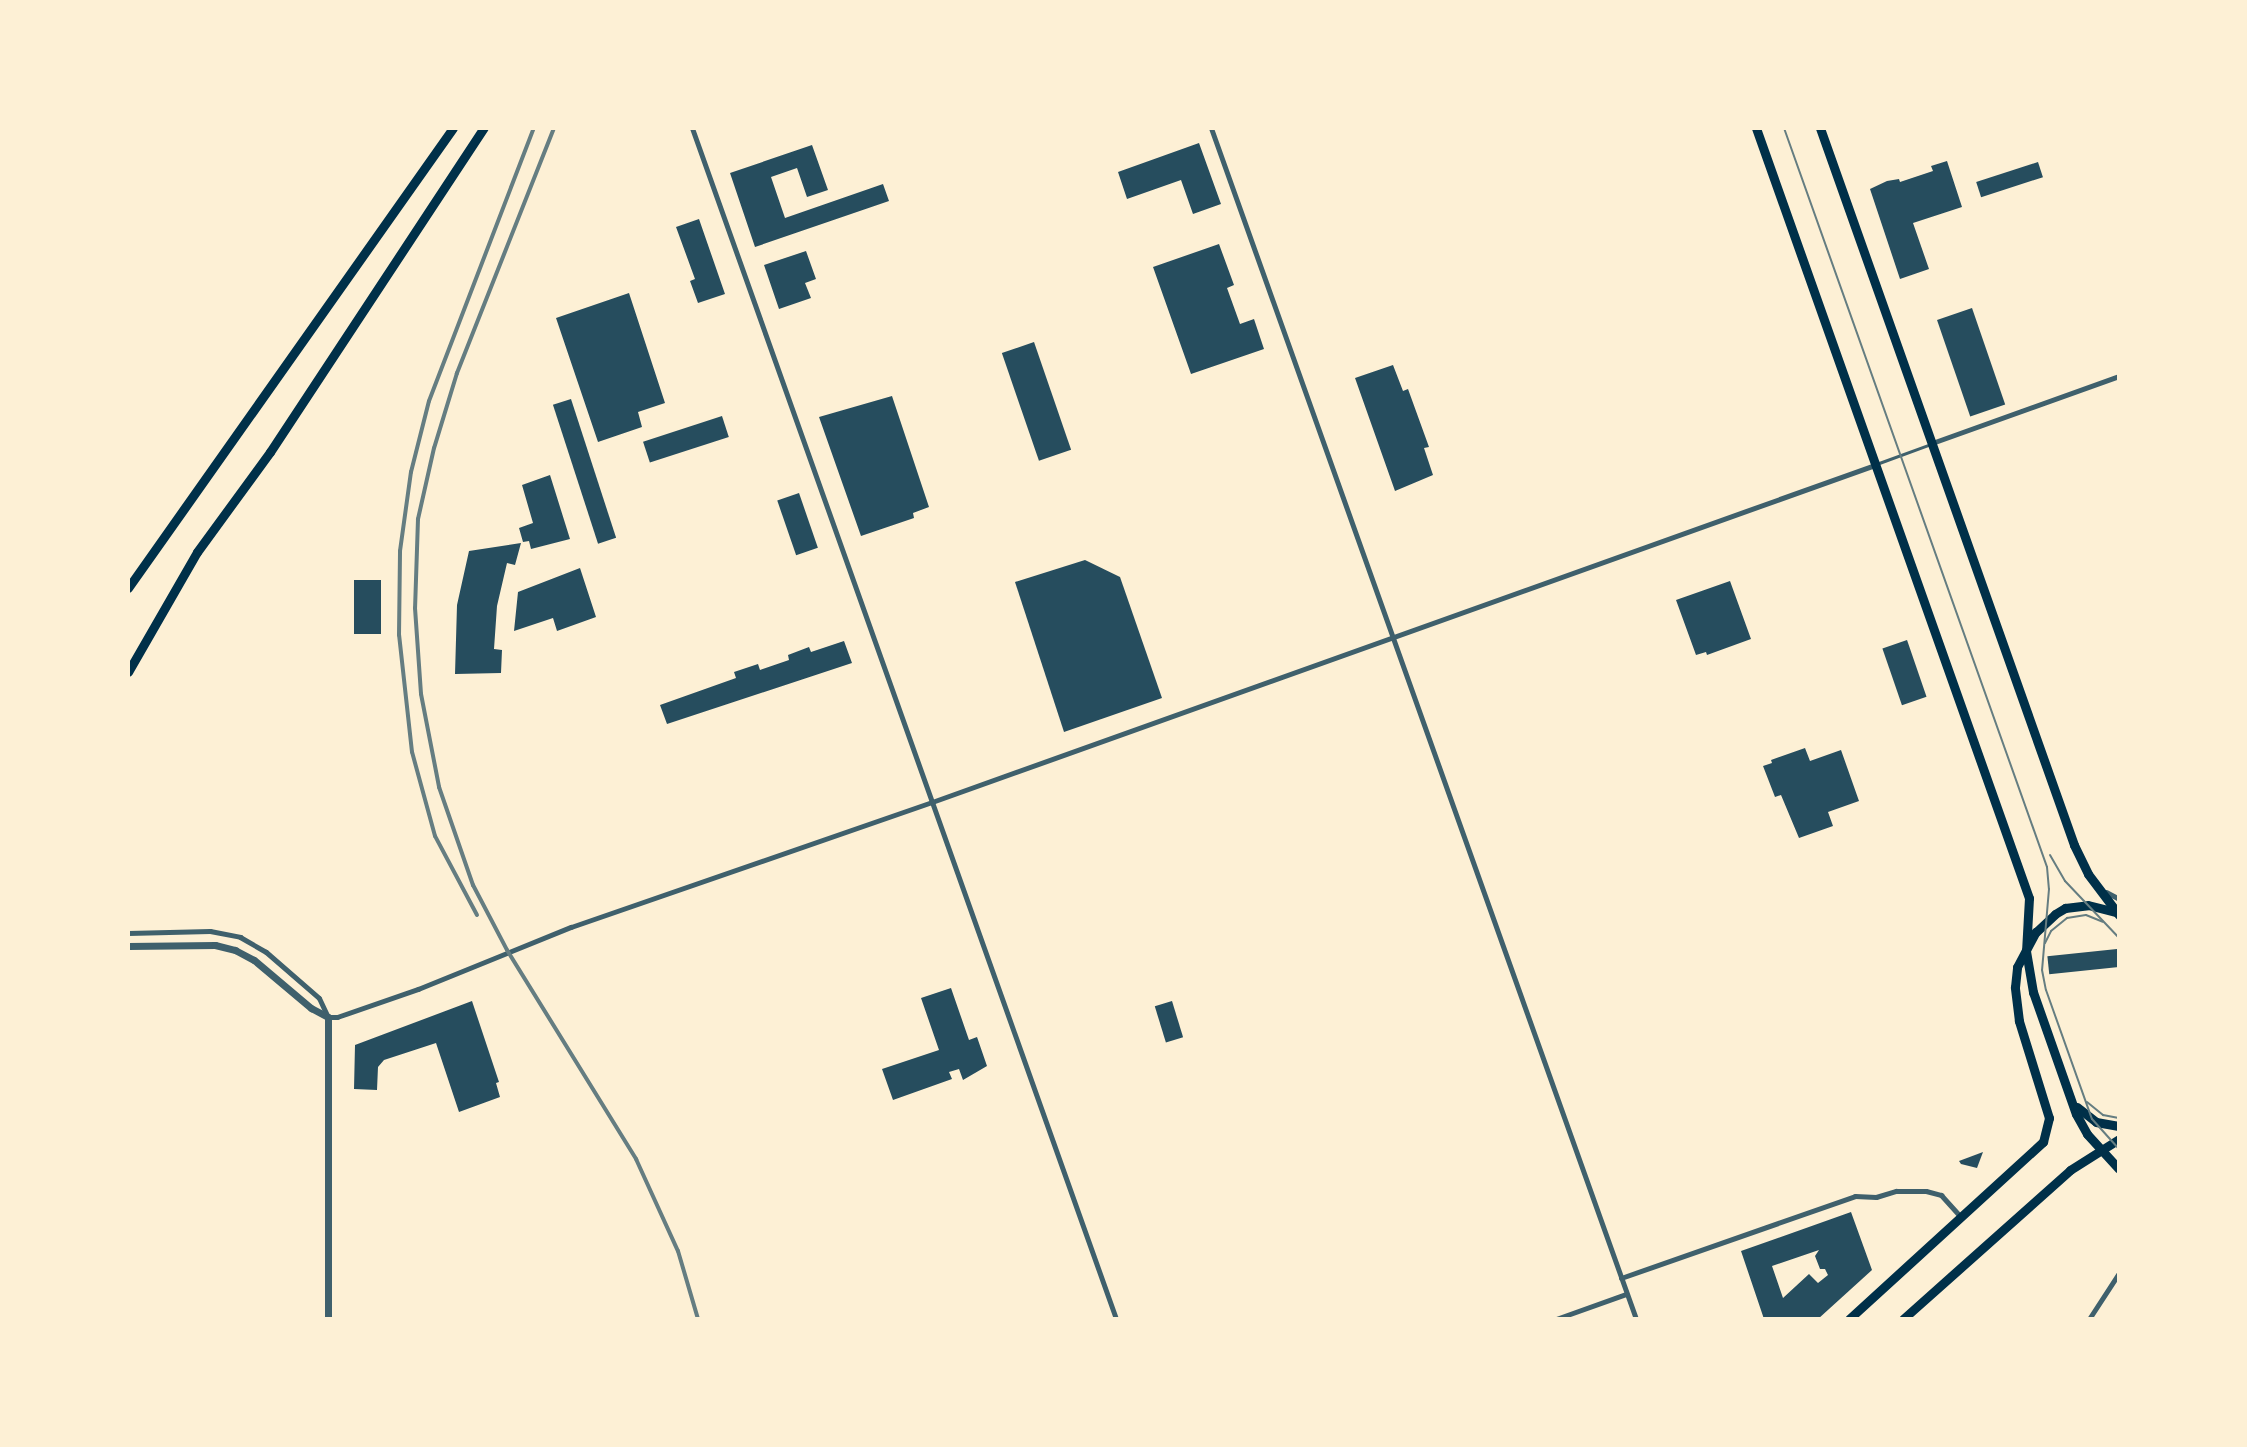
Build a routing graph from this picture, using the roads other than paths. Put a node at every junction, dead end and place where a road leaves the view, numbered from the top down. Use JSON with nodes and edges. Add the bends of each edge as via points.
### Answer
{"nodes":[{"id":1,"x":453,"y":128,"type":"edge"},
{"id":2,"x":484,"y":128,"type":"edge"},
{"id":3,"x":692,"y":128,"type":"edge"},
{"id":4,"x":1211,"y":128,"type":"edge"},
{"id":5,"x":1756,"y":128,"type":"edge"},
{"id":6,"x":1820,"y":128,"type":"edge"},
{"id":7,"x":2119,"y":376,"type":"edge"},
{"id":8,"x":1932,"y":443,"type":"junction"},
{"id":9,"x":1875,"y":465,"type":"junction"},
{"id":10,"x":128,"y":588,"type":"edge"},
{"id":11,"x":1392,"y":638,"type":"junction"},
{"id":12,"x":128,"y":672,"type":"edge"},
{"id":13,"x":932,"y":802,"type":"junction"},
{"id":14,"x":2095,"y":885,"type":"junction"},
{"id":15,"x":2119,"y":899,"type":"edge"},
{"id":16,"x":2118,"y":913,"type":"edge"},
{"id":17,"x":128,"y":933,"type":"edge"},
{"id":18,"x":128,"y":946,"type":"edge"},
{"id":19,"x":2026,"y":951,"type":"junction"},
{"id":20,"x":328,"y":1017,"type":"junction"},
{"id":21,"x":2069,"y":1093,"type":"junction"},
{"id":22,"x":2119,"y":1126,"type":"edge"},
{"id":23,"x":2119,"y":1139,"type":"edge"},
{"id":24,"x":2101,"y":1150,"type":"junction"},
{"id":25,"x":2119,"y":1169,"type":"edge"},
{"id":26,"x":1962,"y":1218,"type":"junction"},
{"id":27,"x":2119,"y":1273,"type":"edge"},
{"id":28,"x":1621,"y":1278,"type":"junction"},
{"id":29,"x":1626,"y":1294,"type":"junction"},
{"id":30,"x":328,"y":1319,"type":"edge"},
{"id":31,"x":1116,"y":1319,"type":"edge"},
{"id":32,"x":1556,"y":1319,"type":"edge"},
{"id":33,"x":1636,"y":1319,"type":"edge"},
{"id":34,"x":1849,"y":1319,"type":"edge"},
{"id":35,"x":1903,"y":1319,"type":"edge"},
{"id":36,"x":2089,"y":1319,"type":"edge"}],
"edges":[{"from":1,"to":10,"type":"main road"},
{"from":2,"to":12,"type":"main road","via":[[270,452],[197,552]]},
{"from":3,"to":13,"type":"street"},
{"from":4,"to":11,"type":"street"},
{"from":5,"to":9,"type":"main road"},
{"from":6,"to":8,"type":"main road"},
{"from":7,"to":8,"type":"street"},
{"from":8,"to":9,"type":"lane"},
{"from":8,"to":14,"type":"main road","via":[[2074,845]]},
{"from":9,"to":11,"type":"street"},
{"from":9,"to":19,"type":"main road","via":[[2029,898]]},
{"from":11,"to":13,"type":"street"},
{"from":11,"to":28,"type":"street"},
{"from":13,"to":20,"type":"street"},
{"from":13,"to":31,"type":"street"},
{"from":14,"to":15,"type":"street"},
{"from":14,"to":16,"type":"main road"},
{"from":16,"to":19,"type":"main road","via":[[2088,905],[2065,908],[2045,922]]},
{"from":17,"to":20,"type":"street","via":[[210,931],[240,937],[266,952],[319,998]]},
{"from":18,"to":20,"type":"street","via":[[215,945],[235,950]]},
{"from":19,"to":21,"type":"main road","via":[[2033,992]]},
{"from":19,"to":26,"type":"main road","via":[[2017,967],[2016,1005],[2048,1130],[2038,1150]]},
{"from":20,"to":30,"type":"street"},
{"from":21,"to":22,"type":"main road","via":[[2085,1115]]},
{"from":21,"to":24,"type":"main road","via":[[2082,1125]]},
{"from":23,"to":24,"type":"main road"},
{"from":24,"to":25,"type":"main road"},
{"from":24,"to":35,"type":"main road","via":[[2066,1173]]},
{"from":26,"to":28,"type":"street","via":[[1941,1195],[1926,1191],[1855,1196]]},
{"from":26,"to":34,"type":"main road"},
{"from":27,"to":36,"type":"street"},
{"from":28,"to":29,"type":"street"},
{"from":29,"to":32,"type":"street"},
{"from":29,"to":33,"type":"street"}]}
